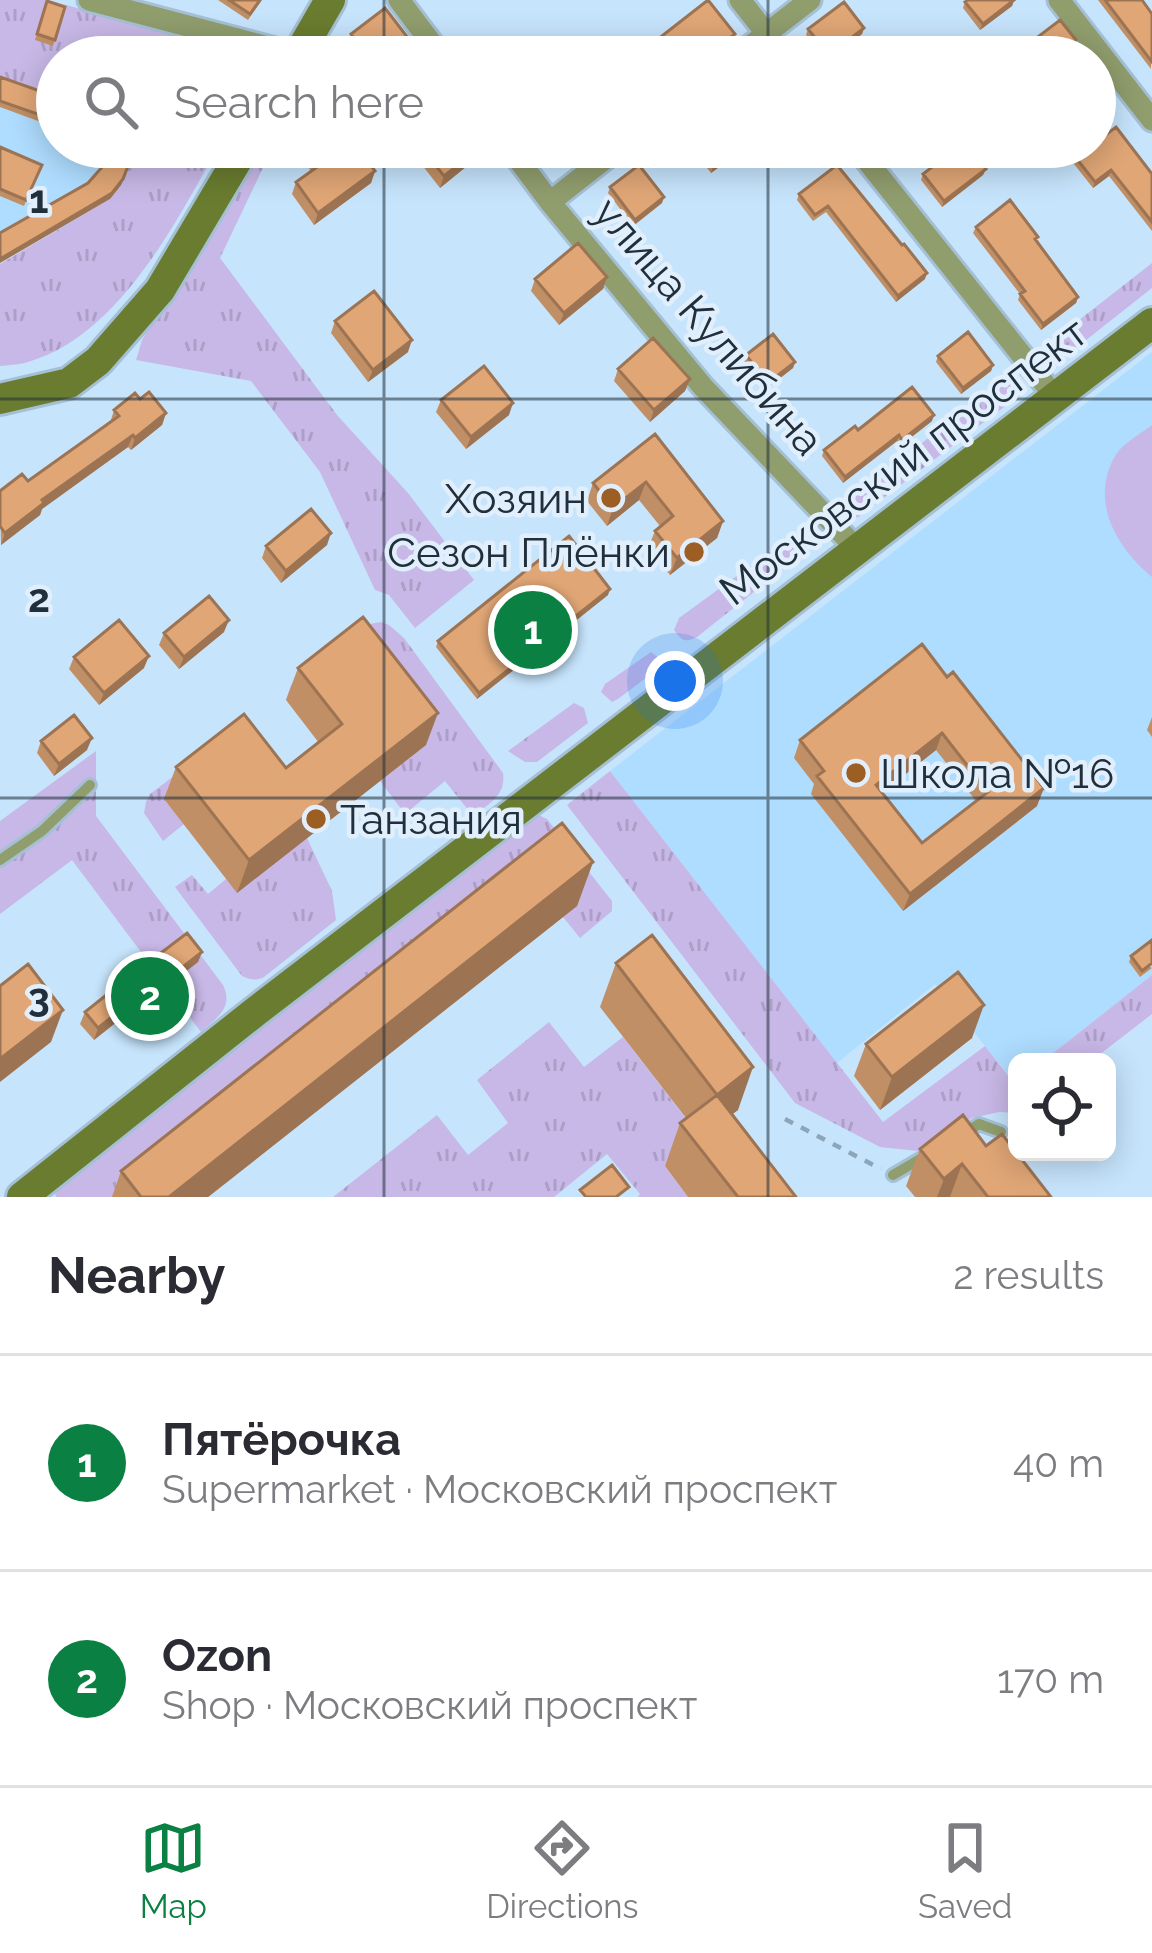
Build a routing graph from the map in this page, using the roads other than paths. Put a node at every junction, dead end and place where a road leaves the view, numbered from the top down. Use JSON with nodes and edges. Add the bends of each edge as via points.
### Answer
{"nodes":[{"id":1,"x":88,"y":0,"type":"edge"},
{"id":2,"x":330,"y":0,"type":"edge"},
{"id":3,"x":399,"y":0,"type":"edge"},
{"id":4,"x":740,"y":0,"type":"edge"},
{"id":5,"x":810,"y":0,"type":"edge"},
{"id":6,"x":1059,"y":0,"type":"edge"},
{"id":7,"x":766,"y":34,"type":"junction"},
{"id":8,"x":222,"y":36,"type":"edge"},
{"id":9,"x":309,"y":36,"type":"edge"},
{"id":10,"x":426,"y":36,"type":"edge"},
{"id":11,"x":763,"y":36,"type":"edge"},
{"id":12,"x":1087,"y":36,"type":"edge"},
{"id":13,"x":1116,"y":74,"type":"edge"},
{"id":14,"x":1152,"y":120,"type":"edge"},
{"id":15,"x":233,"y":168,"type":"edge"},
{"id":16,"x":525,"y":168,"type":"edge"},
{"id":17,"x":593,"y":168,"type":"edge"},
{"id":18,"x":873,"y":168,"type":"edge"},
{"id":19,"x":550,"y":202,"type":"junction"},
{"id":20,"x":1152,"y":323,"type":"edge"},
{"id":21,"x":1056,"y":398,"type":"junction"},
{"id":22,"x":0,"y":399,"type":"edge"},
{"id":23,"x":856,"y":549,"type":"junction"},
{"id":24,"x":90,"y":784,"type":"dead end"},
{"id":25,"x":0,"y":860,"type":"edge"},
{"id":26,"x":1001,"y":1132,"type":"edge"},
{"id":27,"x":893,"y":1175,"type":"road end"},
{"id":28,"x":29,"y":1195,"type":"edge"}],
"edges":[{"from":1,"to":8,"type":"street"},
{"from":2,"to":9,"type":"street"},
{"from":3,"to":10,"type":"street"},
{"from":4,"to":7,"type":"street"},
{"from":5,"to":7,"type":"street"},
{"from":6,"to":12,"type":"street"},
{"from":7,"to":11,"type":"street"},
{"from":13,"to":14,"type":"street"},
{"from":15,"to":22,"type":"street","via":[[160,290],[98,361],[69,383]]},
{"from":16,"to":19,"type":"street","name":"улица Кулибина"},
{"from":17,"to":19,"type":"street"},
{"from":18,"to":21,"type":"street"},
{"from":19,"to":23,"type":"street","name":"улица Кулибина","via":[[727,414]]},
{"from":20,"to":21,"type":"street","name":"Московский проспект"},
{"from":21,"to":23,"type":"street","name":"Московский проспект"},
{"from":23,"to":28,"type":"street","name":"Московский проспект"},
{"from":24,"to":25,"type":"lane"},
{"from":26,"to":27,"type":"lane","via":[[980,1124]]}]}
